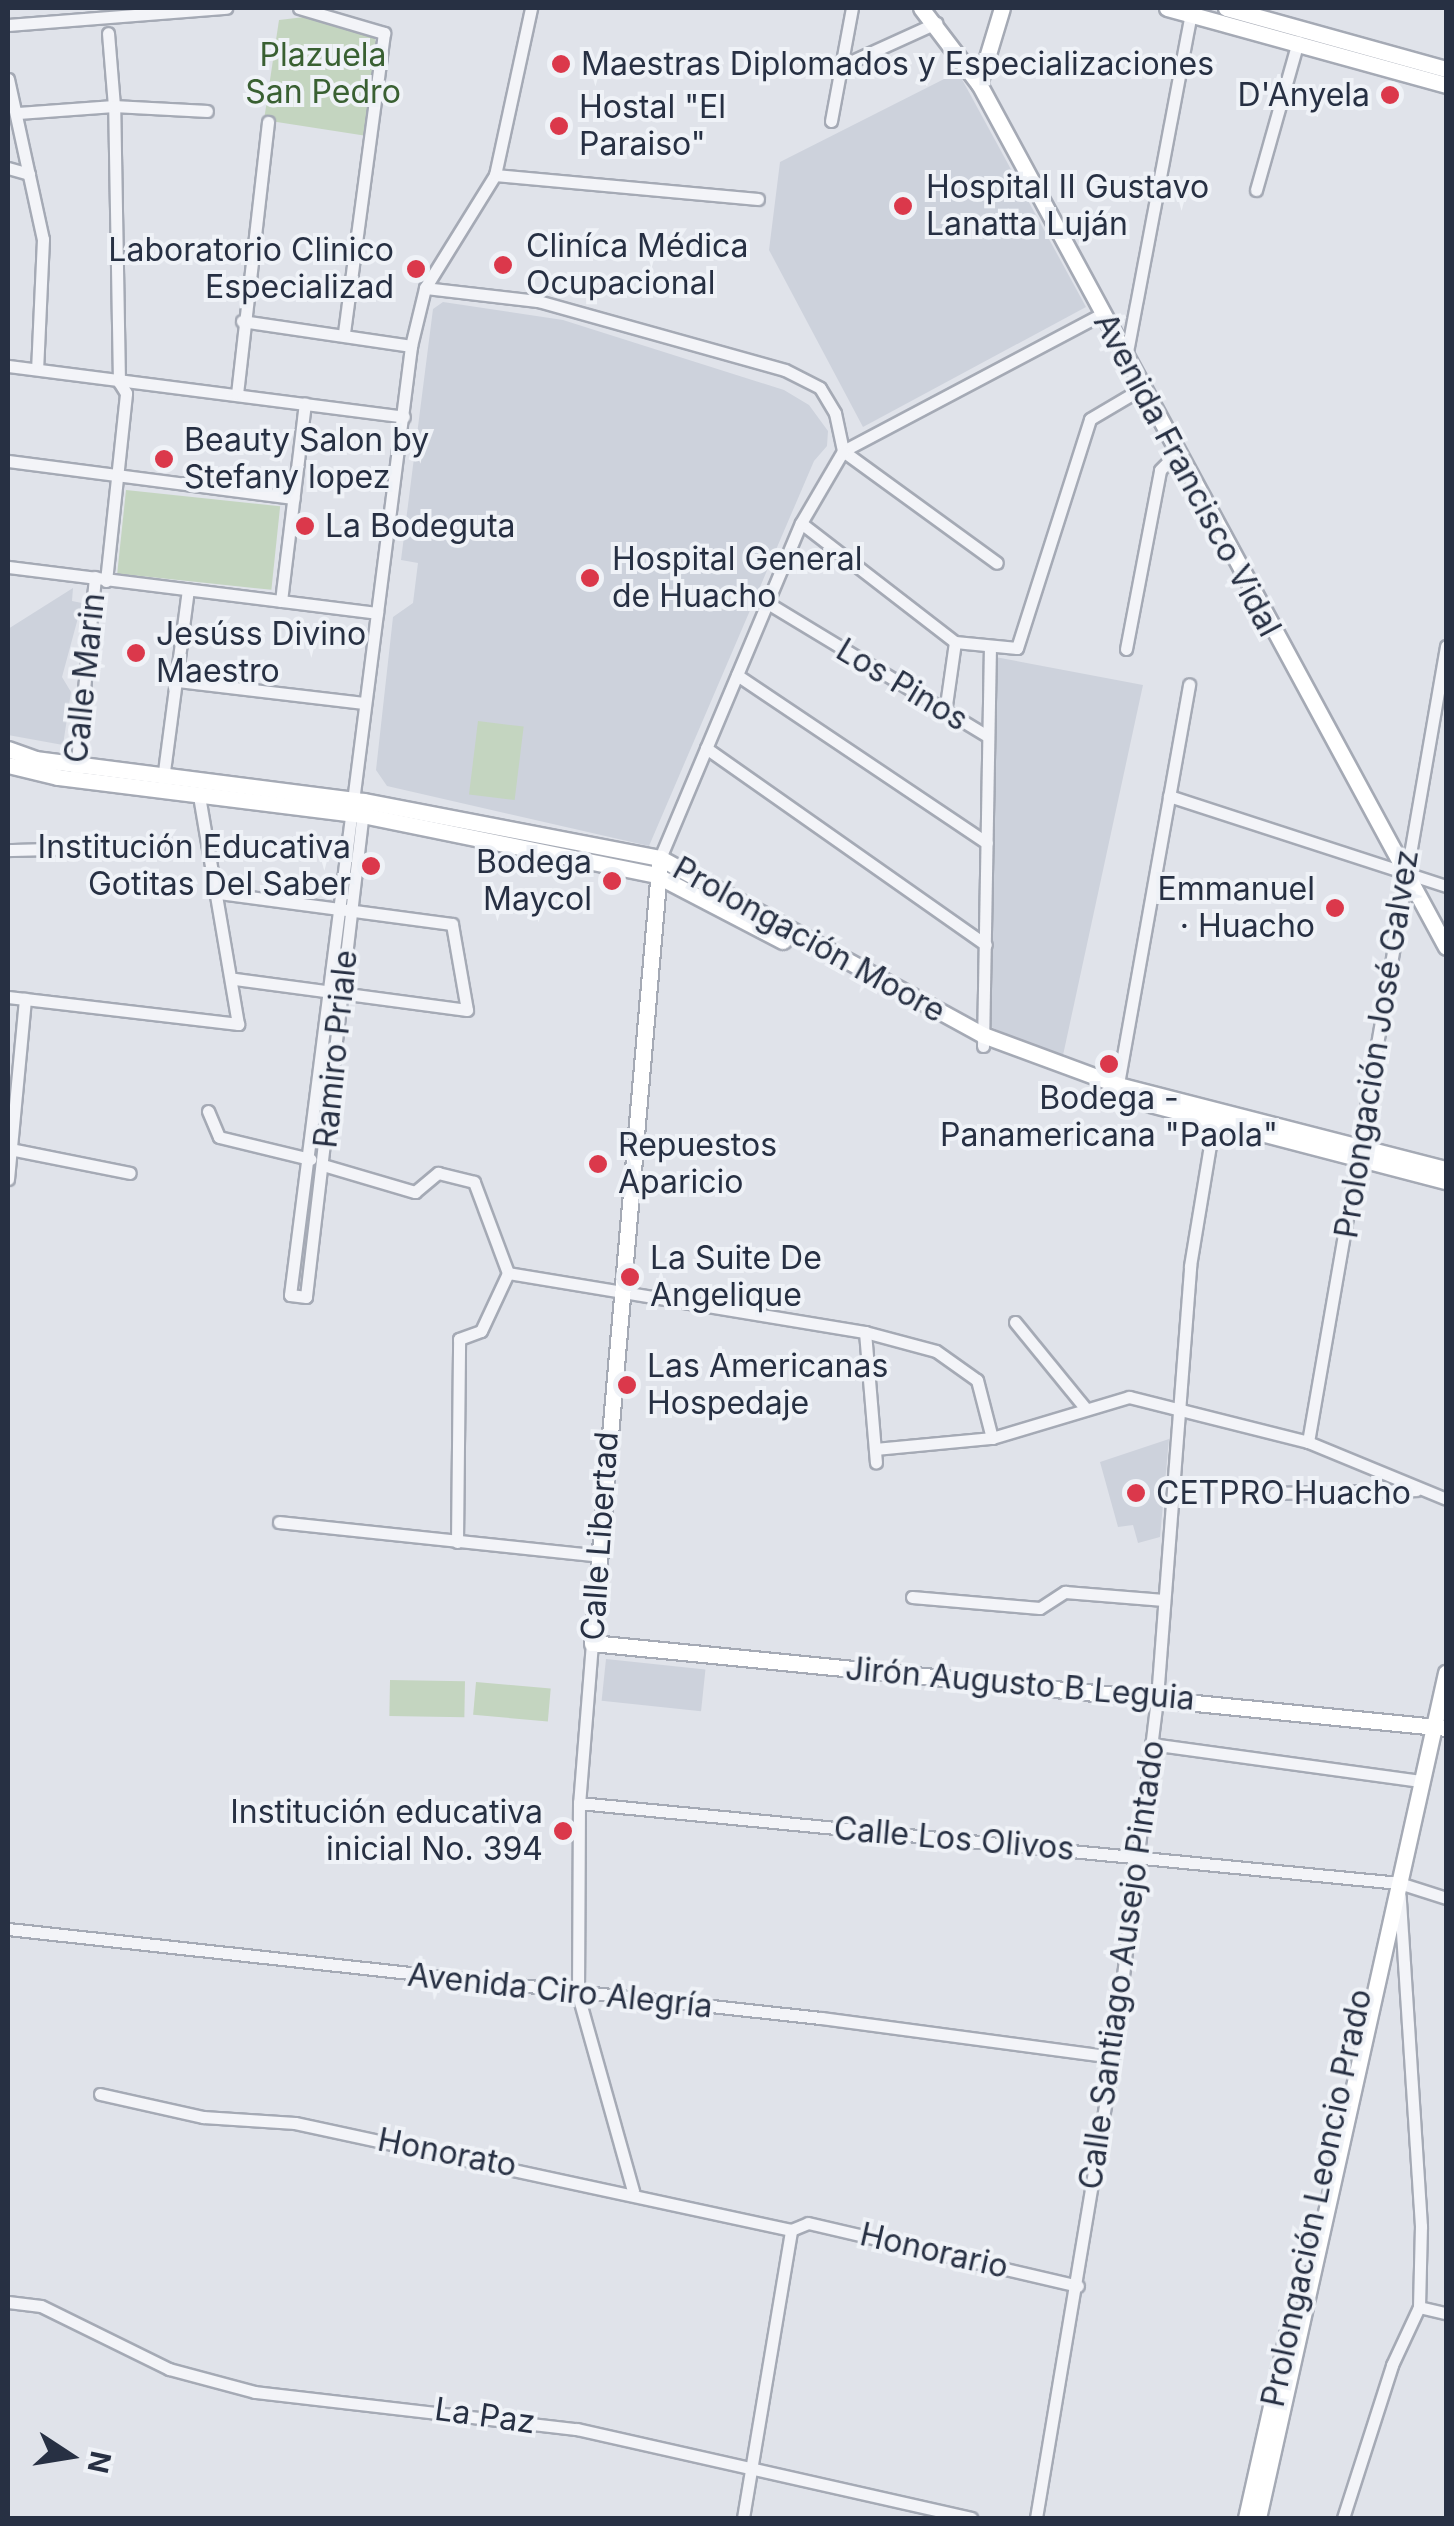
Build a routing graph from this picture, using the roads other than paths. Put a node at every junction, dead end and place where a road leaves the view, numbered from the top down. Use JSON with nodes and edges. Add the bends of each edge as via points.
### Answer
{"nodes":[{"id":1,"x":226,"y":8,"type":"edge"},
{"id":2,"x":299,"y":8,"type":"edge"},
{"id":3,"x":532,"y":8,"type":"edge"},
{"id":4,"x":852,"y":8,"type":"edge"},
{"id":5,"x":921,"y":8,"type":"edge"},
{"id":6,"x":1002,"y":8,"type":"edge"},
{"id":7,"x":1167,"y":8,"type":"edge"},
{"id":8,"x":1226,"y":8,"type":"edge"},
{"id":9,"x":1191,"y":10,"type":"edge"},
{"id":10,"x":1269,"y":13,"type":"edge"},
{"id":11,"x":936,"y":24,"type":"junction"},
{"id":12,"x":8,"y":25,"type":"edge"},
{"id":13,"x":108,"y":33,"type":"dead end"},
{"id":14,"x":1298,"y":42,"type":"junction"},
{"id":15,"x":839,"y":67,"type":"junction"},
{"id":16,"x":1446,"y":69,"type":"edge"},
{"id":17,"x":8,"y":79,"type":"edge"},
{"id":18,"x":978,"y":84,"type":"junction"},
{"id":19,"x":1446,"y":85,"type":"edge"},
{"id":20,"x":114,"y":106,"type":"junction"},
{"id":21,"x":207,"y":111,"type":"dead end"},
{"id":22,"x":18,"y":113,"type":"junction"},
{"id":23,"x":831,"y":121,"type":"dead end"},
{"id":24,"x":268,"y":122,"type":"dead end"},
{"id":25,"x":8,"y":168,"type":"edge"},
{"id":26,"x":29,"y":174,"type":"junction"},
{"id":27,"x":495,"y":176,"type":"junction"},
{"id":28,"x":1256,"y":190,"type":"dead end"},
{"id":29,"x":758,"y":199,"type":"dead end"},
{"id":30,"x":425,"y":288,"type":"junction"},
{"id":31,"x":1100,"y":315,"type":"junction"},
{"id":32,"x":242,"y":320,"type":"junction"},
{"id":33,"x":344,"y":334,"type":"junction"},
{"id":34,"x":411,"y":346,"type":"junction"},
{"id":35,"x":1125,"y":362,"type":"junction"},
{"id":36,"x":8,"y":366,"type":"edge"},
{"id":37,"x":38,"y":369,"type":"junction"},
{"id":38,"x":119,"y":382,"type":"junction"},
{"id":39,"x":1139,"y":390,"type":"junction"},
{"id":40,"x":237,"y":394,"type":"junction"},
{"id":41,"x":305,"y":403,"type":"junction"},
{"id":42,"x":404,"y":417,"type":"junction"},
{"id":43,"x":843,"y":451,"type":"junction"},
{"id":44,"x":1175,"y":454,"type":"junction"},
{"id":45,"x":8,"y":461,"type":"edge"},
{"id":46,"x":116,"y":476,"type":"junction"},
{"id":47,"x":294,"y":498,"type":"junction"},
{"id":48,"x":801,"y":523,"type":"junction"},
{"id":49,"x":997,"y":563,"type":"dead end"},
{"id":50,"x":8,"y":567,"type":"edge"},
{"id":51,"x":101,"y":579,"type":"junction"},
{"id":52,"x":188,"y":590,"type":"junction"},
{"id":53,"x":282,"y":601,"type":"junction"},
{"id":54,"x":766,"y":602,"type":"junction"},
{"id":55,"x":377,"y":614,"type":"junction"},
{"id":56,"x":956,"y":642,"type":"junction"},
{"id":57,"x":990,"y":646,"type":"junction"},
{"id":58,"x":1446,"y":646,"type":"edge"},
{"id":59,"x":1126,"y":649,"type":"dead end"},
{"id":60,"x":737,"y":675,"type":"junction"},
{"id":61,"x":177,"y":682,"type":"junction"},
{"id":62,"x":1189,"y":684,"type":"dead end"},
{"id":63,"x":365,"y":703,"type":"junction"},
{"id":64,"x":945,"y":712,"type":"junction"},
{"id":65,"x":988,"y":736,"type":"junction"},
{"id":66,"x":706,"y":748,"type":"junction"},
{"id":67,"x":8,"y":749,"type":"edge"},
{"id":68,"x":8,"y":765,"type":"edge"},
{"id":69,"x":31,"y":765,"type":"junction"},
{"id":70,"x":76,"y":772,"type":"junction"},
{"id":71,"x":8,"y":776,"type":"edge"},
{"id":72,"x":162,"y":783,"type":"junction"},
{"id":73,"x":199,"y":796,"type":"junction"},
{"id":74,"x":1169,"y":796,"type":"junction"},
{"id":75,"x":357,"y":807,"type":"junction"},
{"id":76,"x":987,"y":844,"type":"junction"},
{"id":77,"x":160,"y":846,"type":"dead end"},
{"id":78,"x":8,"y":850,"type":"edge"},
{"id":79,"x":660,"y":858,"type":"junction"},
{"id":80,"x":656,"y":875,"type":"junction"},
{"id":81,"x":1405,"y":876,"type":"junction"},
{"id":82,"x":1446,"y":886,"type":"edge"},
{"id":83,"x":219,"y":893,"type":"junction"},
{"id":84,"x":337,"y":905,"type":"junction"},
{"id":85,"x":350,"y":910,"type":"junction"},
{"id":86,"x":986,"y":944,"type":"junction"},
{"id":87,"x":1446,"y":947,"type":"edge"},
{"id":88,"x":235,"y":978,"type":"junction"},
{"id":89,"x":327,"y":991,"type":"junction"},
{"id":90,"x":341,"y":994,"type":"junction"},
{"id":91,"x":8,"y":997,"type":"edge"},
{"id":92,"x":24,"y":999,"type":"junction"},
{"id":93,"x":983,"y":1040,"type":"junction"},
{"id":94,"x":12,"y":1079,"type":"edge"},
{"id":95,"x":1117,"y":1090,"type":"junction"},
{"id":96,"x":208,"y":1112,"type":"dead end"},
{"id":97,"x":1215,"y":1117,"type":"junction"},
{"id":98,"x":1360,"y":1149,"type":"junction"},
{"id":99,"x":9,"y":1158,"type":"edge"},
{"id":100,"x":310,"y":1159,"type":"junction"},
{"id":101,"x":323,"y":1165,"type":"junction"},
{"id":102,"x":1446,"y":1169,"type":"edge"},
{"id":103,"x":130,"y":1173,"type":"dead end"},
{"id":104,"x":8,"y":1179,"type":"edge"},
{"id":105,"x":1446,"y":1181,"type":"edge"},
{"id":106,"x":508,"y":1273,"type":"junction"},
{"id":107,"x":620,"y":1288,"type":"junction"},
{"id":108,"x":1015,"y":1322,"type":"dead end"},
{"id":109,"x":865,"y":1332,"type":"junction"},
{"id":110,"x":1086,"y":1409,"type":"junction"},
{"id":111,"x":1174,"y":1411,"type":"junction"},
{"id":112,"x":992,"y":1438,"type":"junction"},
{"id":113,"x":1308,"y":1442,"type":"junction"},
{"id":114,"x":874,"y":1449,"type":"junction"},
{"id":115,"x":876,"y":1463,"type":"dead end"},
{"id":116,"x":1420,"y":1490,"type":"junction"},
{"id":117,"x":1275,"y":1493,"type":"dead end"},
{"id":118,"x":1446,"y":1500,"type":"edge"},
{"id":119,"x":279,"y":1522,"type":"dead end"},
{"id":120,"x":458,"y":1542,"type":"junction"},
{"id":121,"x":601,"y":1556,"type":"junction"},
{"id":122,"x":912,"y":1597,"type":"dead end"},
{"id":123,"x":1164,"y":1600,"type":"junction"},
{"id":124,"x":592,"y":1644,"type":"junction"},
{"id":125,"x":1446,"y":1673,"type":"edge"},
{"id":126,"x":1156,"y":1698,"type":"junction"},
{"id":127,"x":1441,"y":1726,"type":"edge"},
{"id":128,"x":1151,"y":1744,"type":"junction"},
{"id":129,"x":1422,"y":1781,"type":"junction"},
{"id":130,"x":579,"y":1804,"type":"junction"},
{"id":131,"x":1138,"y":1857,"type":"junction"},
{"id":132,"x":1398,"y":1882,"type":"junction"},
{"id":133,"x":1446,"y":1898,"type":"edge"},
{"id":134,"x":8,"y":1928,"type":"edge"},
{"id":135,"x":578,"y":1995,"type":"junction"},
{"id":136,"x":1113,"y":2057,"type":"junction"},
{"id":137,"x":100,"y":2094,"type":"dead end"},
{"id":138,"x":633,"y":2191,"type":"junction"},
{"id":139,"x":792,"y":2230,"type":"junction"},
{"id":140,"x":1078,"y":2286,"type":"junction"},
{"id":141,"x":8,"y":2302,"type":"edge"},
{"id":142,"x":1419,"y":2307,"type":"junction"},
{"id":143,"x":1446,"y":2313,"type":"edge"},
{"id":144,"x":752,"y":2467,"type":"junction"},
{"id":145,"x":743,"y":2518,"type":"edge"},
{"id":146,"x":970,"y":2518,"type":"edge"},
{"id":147,"x":1036,"y":2518,"type":"edge"},
{"id":148,"x":1246,"y":2518,"type":"edge"},
{"id":149,"x":1258,"y":2518,"type":"edge"},
{"id":150,"x":1343,"y":2518,"type":"edge"}],
"edges":[{"from":1,"to":12,"type":"street"},
{"from":2,"to":33,"type":"street","via":[[384,32]]},
{"from":3,"to":27,"type":"street"},
{"from":4,"to":15,"type":"street"},
{"from":5,"to":11,"type":"street","name":"Avenida Francisco Vidal"},
{"from":6,"to":18,"type":"street"},
{"from":7,"to":9,"type":"street"},
{"from":8,"to":10,"type":"street"},
{"from":9,"to":14,"type":"street"},
{"from":9,"to":35,"type":"street"},
{"from":10,"to":16,"type":"street"},
{"from":11,"to":15,"type":"street"},
{"from":11,"to":18,"type":"street","name":"Avenida Francisco Vidal"},
{"from":13,"to":20,"type":"street","name":"Calle Marin"},
{"from":14,"to":19,"type":"street"},
{"from":14,"to":28,"type":"street"},
{"from":15,"to":23,"type":"street"},
{"from":17,"to":22,"type":"street"},
{"from":18,"to":31,"type":"street","name":"Avenida Francisco Vidal"},
{"from":20,"to":21,"type":"street"},
{"from":20,"to":22,"type":"street"},
{"from":20,"to":38,"type":"street","name":"Calle Marin"},
{"from":22,"to":26,"type":"street"},
{"from":24,"to":32,"type":"street"},
{"from":25,"to":26,"type":"street"},
{"from":26,"to":37,"type":"street","via":[[43,240]]},
{"from":27,"to":29,"type":"street"},
{"from":27,"to":30,"type":"street"},
{"from":30,"to":34,"type":"street"},
{"from":30,"to":43,"type":"street","via":[[538,302],[785,370],[820,388]]},
{"from":31,"to":35,"type":"street","name":"Avenida Francisco Vidal"},
{"from":31,"to":43,"type":"street"},
{"from":32,"to":33,"type":"street"},
{"from":32,"to":40,"type":"street"},
{"from":33,"to":34,"type":"street"},
{"from":34,"to":42,"type":"street"},
{"from":35,"to":39,"type":"street","name":"Avenida Francisco Vidal"},
{"from":36,"to":37,"type":"street"},
{"from":37,"to":38,"type":"street"},
{"from":38,"to":40,"type":"street"},
{"from":38,"to":46,"type":"street","name":"Calle Marin","via":[[126,394]]},
{"from":39,"to":44,"type":"street","name":"Avenida Francisco Vidal"},
{"from":39,"to":57,"type":"street","via":[[1090,419],[1017,648]]},
{"from":40,"to":41,"type":"street"},
{"from":41,"to":42,"type":"street"},
{"from":41,"to":47,"type":"street"},
{"from":42,"to":55,"type":"street"},
{"from":43,"to":48,"type":"street"},
{"from":43,"to":49,"type":"street"},
{"from":44,"to":59,"type":"street","via":[[1160,470]]},
{"from":44,"to":81,"type":"street","name":"Avenida Francisco Vidal"},
{"from":45,"to":46,"type":"street"},
{"from":46,"to":47,"type":"street"},
{"from":46,"to":51,"type":"street","name":"Calle Marin"},
{"from":47,"to":53,"type":"street"},
{"from":48,"to":54,"type":"street"},
{"from":48,"to":56,"type":"street"},
{"from":50,"to":51,"type":"street"},
{"from":51,"to":52,"type":"street"},
{"from":51,"to":70,"type":"street","name":"Calle Marin"},
{"from":52,"to":53,"type":"street"},
{"from":52,"to":61,"type":"street"},
{"from":53,"to":55,"type":"street"},
{"from":54,"to":60,"type":"street"},
{"from":54,"to":64,"type":"street","name":"Los Pinos"},
{"from":55,"to":63,"type":"street"},
{"from":56,"to":57,"type":"street"},
{"from":56,"to":64,"type":"street"},
{"from":57,"to":65,"type":"street"},
{"from":58,"to":81,"type":"street","name":"Prolongación José Galvez"},
{"from":60,"to":66,"type":"street"},
{"from":60,"to":76,"type":"street"},
{"from":61,"to":63,"type":"street"},
{"from":61,"to":72,"type":"street"},
{"from":62,"to":74,"type":"street"},
{"from":63,"to":75,"type":"street"},
{"from":64,"to":65,"type":"street","name":"Los Pinos"},
{"from":65,"to":76,"type":"street"},
{"from":66,"to":79,"type":"street"},
{"from":66,"to":86,"type":"street"},
{"from":67,"to":69,"type":"street","name":"Prolongación Moore"},
{"from":68,"to":69,"type":"street","name":"Prolongación Moore"},
{"from":69,"to":70,"type":"street","name":"Prolongación Moore"},
{"from":69,"to":71,"type":"street"},
{"from":70,"to":72,"type":"street","name":"Prolongación Moore"},
{"from":72,"to":73,"type":"street","name":"Prolongación Moore"},
{"from":72,"to":75,"type":"street","name":"Prolongación Moore"},
{"from":73,"to":75,"type":"street","name":"Prolongación Moore"},
{"from":73,"to":83,"type":"street"},
{"from":74,"to":81,"type":"street"},
{"from":74,"to":95,"type":"street"},
{"from":75,"to":79,"type":"street","name":"Prolongación Moore"},
{"from":75,"to":80,"type":"street","name":"Prolongación Moore"},
{"from":75,"to":84,"type":"street","name":"Ramiro Priale"},
{"from":75,"to":85,"type":"street","name":"Ramiro Priale"},
{"from":76,"to":86,"type":"street"},
{"from":77,"to":78,"type":"street"},
{"from":79,"to":80,"type":"street","name":"Calle Libertad"},
{"from":79,"to":93,"type":"street","name":"Prolongación Moore"},
{"from":80,"to":93,"type":"street","name":"Prolongación Moore"},
{"from":80,"to":107,"type":"street","name":"Calle Libertad"},
{"from":81,"to":82,"type":"street"},
{"from":81,"to":87,"type":"street","name":"Avenida Francisco Vidal"},
{"from":81,"to":98,"type":"street","name":"Prolongación José Galvez"},
{"from":83,"to":84,"type":"street"},
{"from":83,"to":88,"type":"street"},
{"from":84,"to":85,"type":"street"},
{"from":84,"to":89,"type":"street","name":"Ramiro Priale"},
{"from":85,"to":90,"type":"street","name":"Ramiro Priale"},
{"from":85,"to":90,"type":"street","via":[[452,924],[467,1010]]},
{"from":86,"to":93,"type":"street"},
{"from":88,"to":89,"type":"street"},
{"from":88,"to":92,"type":"street","via":[[240,1014],[231,1027]]},
{"from":89,"to":90,"type":"street"},
{"from":89,"to":100,"type":"street","name":"Ramiro Priale"},
{"from":90,"to":101,"type":"street","name":"Ramiro Priale"},
{"from":91,"to":92,"type":"street"},
{"from":92,"to":94,"type":"street"},
{"from":93,"to":95,"type":"street","name":"Prolongación Moore"},
{"from":94,"to":99,"type":"street"},
{"from":95,"to":97,"type":"street","name":"Prolongación Moore"},
{"from":96,"to":100,"type":"street","via":[[211,1132],[219,1137]]},
{"from":97,"to":98,"type":"street","name":"Prolongación Moore"},
{"from":97,"to":111,"type":"street","name":"Calle Santiago Ausejo Pintado"},
{"from":98,"to":102,"type":"street"},
{"from":98,"to":105,"type":"street"},
{"from":98,"to":113,"type":"street","name":"Prolongación José Galvez"},
{"from":99,"to":103,"type":"street"},
{"from":99,"to":104,"type":"street"},
{"from":100,"to":101,"type":"street","name":"Ramiro Priale","via":[[290,1295],[306,1297]]},
{"from":101,"to":106,"type":"street","via":[[415,1192],[438,1173],[474,1182]]},
{"from":106,"to":107,"type":"street"},
{"from":106,"to":120,"type":"street","via":[[481,1331],[459,1339]]},
{"from":107,"to":109,"type":"street"},
{"from":107,"to":121,"type":"street","name":"Calle Libertad"},
{"from":108,"to":110,"type":"street"},
{"from":109,"to":112,"type":"street","via":[[936,1351],[968,1368]]},
{"from":109,"to":114,"type":"street"},
{"from":110,"to":111,"type":"street","via":[[1129,1397]]},
{"from":110,"to":112,"type":"street"},
{"from":111,"to":113,"type":"street"},
{"from":111,"to":123,"type":"street","name":"Calle Santiago Ausejo Pintado","via":[[1176,1480]]},
{"from":112,"to":114,"type":"street"},
{"from":113,"to":116,"type":"street"},
{"from":114,"to":115,"type":"street"},
{"from":116,"to":117,"type":"street"},
{"from":116,"to":118,"type":"street"},
{"from":119,"to":120,"type":"street"},
{"from":120,"to":121,"type":"street"},
{"from":121,"to":124,"type":"street","name":"Calle Libertad"},
{"from":122,"to":123,"type":"street","via":[[1040,1608],[1065,1592]]},
{"from":123,"to":126,"type":"street","name":"Calle Santiago Ausejo Pintado"},
{"from":124,"to":126,"type":"street","name":"Jirón Augusto B Leguia"},
{"from":124,"to":130,"type":"street","name":"Calle Libertad"},
{"from":125,"to":127,"type":"street","name":"Prolongación Leoncio Prado"},
{"from":126,"to":127,"type":"street","name":"Jirón Augusto B Leguia"},
{"from":126,"to":128,"type":"street","name":"Calle Santiago Ausejo Pintado"},
{"from":127,"to":129,"type":"street","name":"Prolongación Leoncio Prado"},
{"from":128,"to":129,"type":"street"},
{"from":128,"to":131,"type":"street","name":"Calle Santiago Ausejo Pintado"},
{"from":129,"to":132,"type":"street","name":"Prolongación Leoncio Prado"},
{"from":130,"to":131,"type":"street","name":"Calle Los Olivos"},
{"from":130,"to":135,"type":"street","name":"Calle Libertad"},
{"from":131,"to":132,"type":"street","name":"Calle Los Olivos"},
{"from":131,"to":136,"type":"street","name":"Calle Santiago Ausejo Pintado"},
{"from":132,"to":133,"type":"street","name":"Calle Los Olivos"},
{"from":132,"to":142,"type":"street","name":"Prolongación Leoncio Prado","via":[[1421,2226]]},
{"from":132,"to":148,"type":"street","name":"Prolongación Leoncio Prado","via":[[1380,1912]]},
{"from":132,"to":149,"type":"street","name":"Prolongación Leoncio Prado"},
{"from":134,"to":135,"type":"street","name":"Avenida Ciro Alegría"},
{"from":135,"to":136,"type":"street","name":"Avenida Ciro Alegría","via":[[821,2018]]},
{"from":135,"to":138,"type":"street","name":"Calle Libertad"},
{"from":136,"to":140,"type":"street","name":"Calle Santiago Ausejo Pintado"},
{"from":137,"to":138,"type":"street","name":"Honorato","via":[[204,2117],[295,2122]]},
{"from":138,"to":139,"type":"street","name":"Honorato"},
{"from":139,"to":140,"type":"street","name":"Honorario","via":[[808,2222]]},
{"from":139,"to":144,"type":"street"},
{"from":140,"to":147,"type":"street","name":"Calle Santiago Ausejo Pintado"},
{"from":141,"to":144,"type":"street","name":"La Paz","via":[[40,2306],[170,2370],[255,2392],[577,2429]]},
{"from":142,"to":143,"type":"street"},
{"from":142,"to":150,"type":"street","name":"Prolongación Leoncio Prado","via":[[1392,2365]]},
{"from":144,"to":145,"type":"street"},
{"from":144,"to":146,"type":"street","name":"La Paz"}]}
